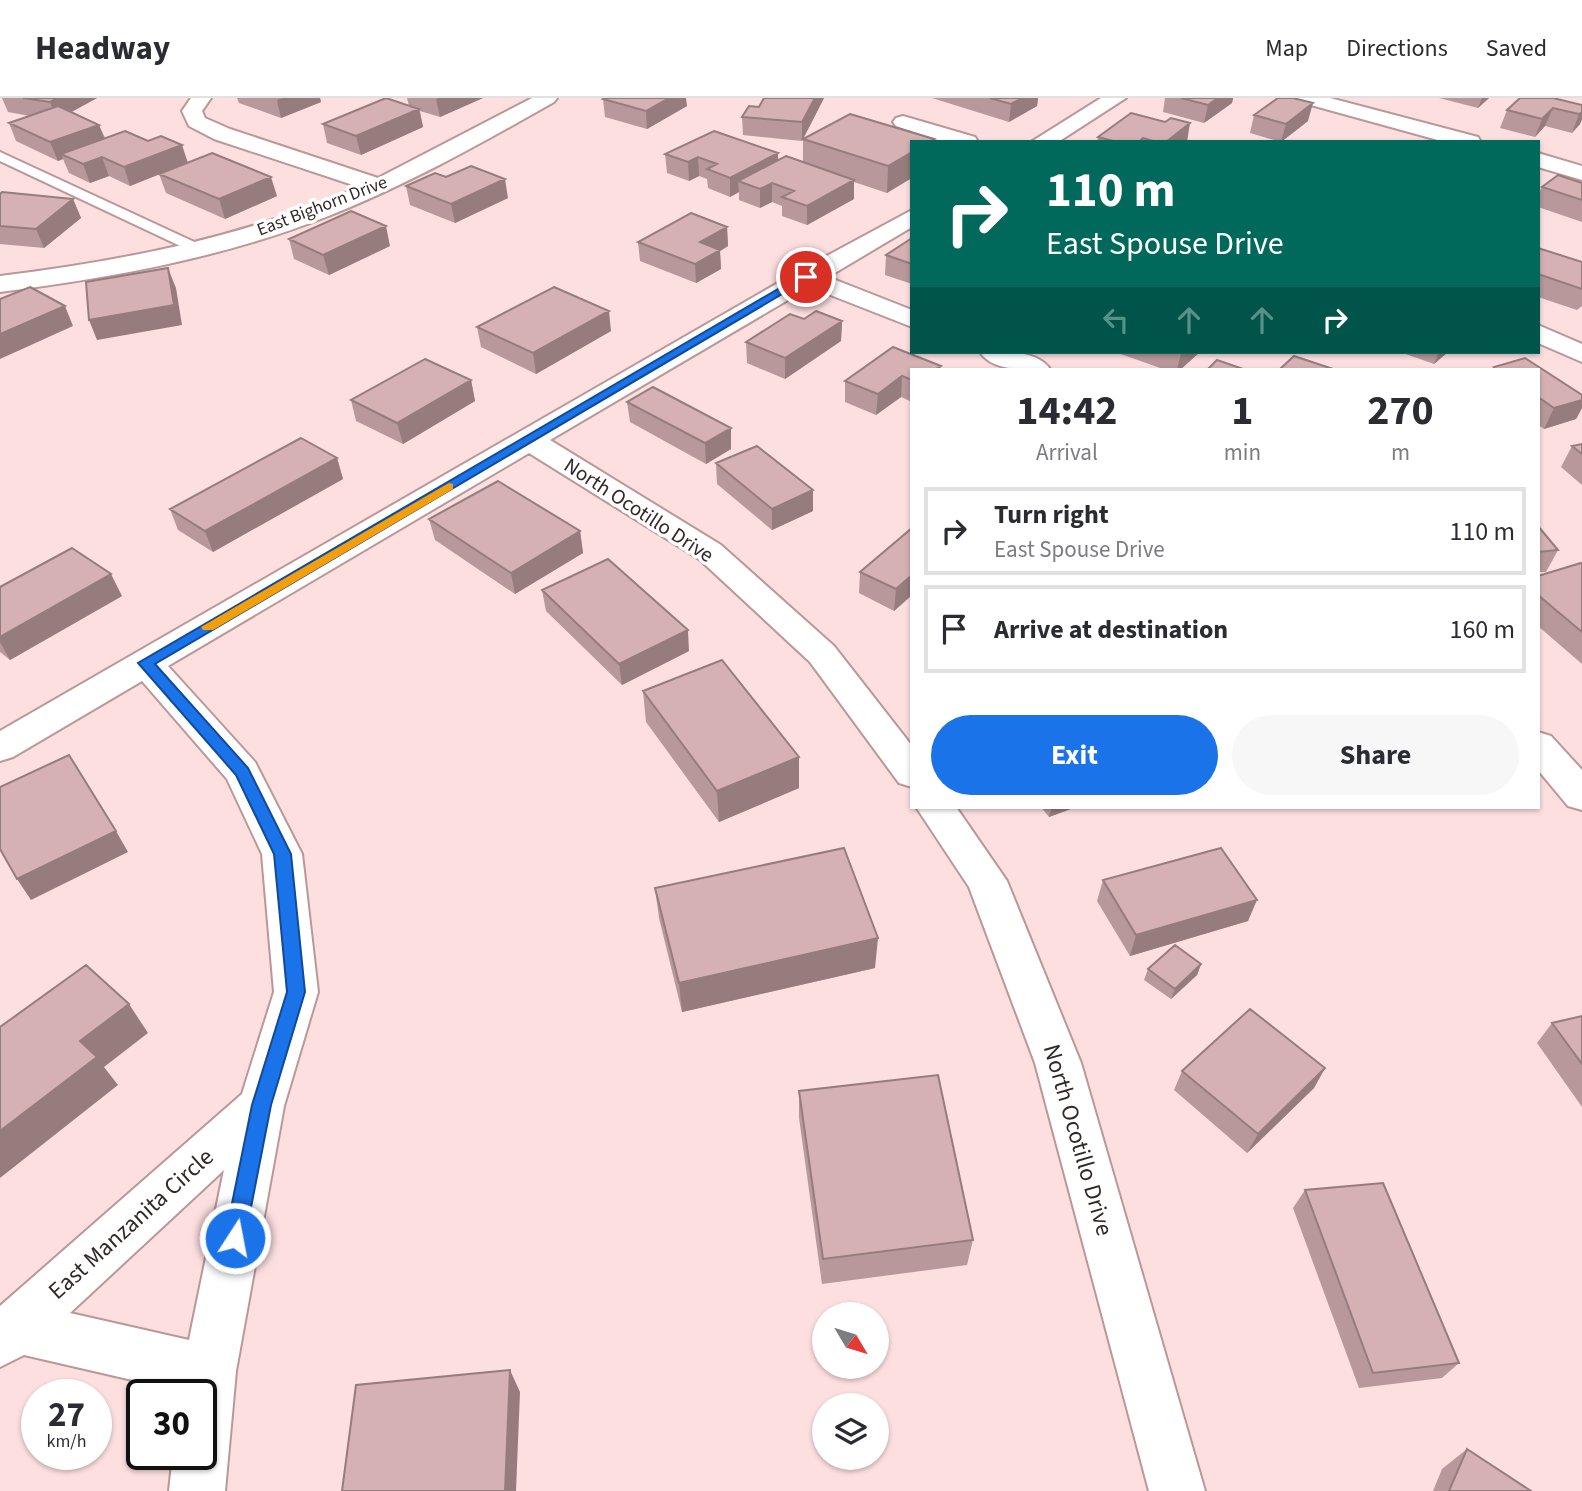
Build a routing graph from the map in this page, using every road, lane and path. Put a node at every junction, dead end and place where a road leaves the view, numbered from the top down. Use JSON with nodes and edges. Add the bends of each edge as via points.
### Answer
{"nodes":[{"id":1,"x":547,"y":98,"type":"edge"},
{"id":2,"x":1116,"y":98,"type":"edge"},
{"id":3,"x":1307,"y":98,"type":"edge"},
{"id":4,"x":196,"y":105,"type":"edge"},
{"id":5,"x":903,"y":122,"type":"dead end"},
{"id":6,"x":962,"y":140,"type":"edge"},
{"id":7,"x":1045,"y":140,"type":"edge"},
{"id":8,"x":1464,"y":140,"type":"edge"},
{"id":9,"x":0,"y":156,"type":"edge"},
{"id":10,"x":1540,"y":161,"type":"edge"},
{"id":11,"x":1582,"y":173,"type":"edge"},
{"id":12,"x":376,"y":186,"type":"junction"},
{"id":13,"x":910,"y":218,"type":"edge"},
{"id":14,"x":198,"y":249,"type":"junction"},
{"id":15,"x":806,"y":277,"type":"junction"},
{"id":16,"x":0,"y":284,"type":"edge"},
{"id":17,"x":910,"y":318,"type":"edge"},
{"id":18,"x":1540,"y":334,"type":"edge"},
{"id":19,"x":998,"y":354,"type":"edge"},
{"id":20,"x":1582,"y":354,"type":"edge"},
{"id":21,"x":1033,"y":368,"type":"edge"},
{"id":22,"x":529,"y":440,"type":"junction"},
{"id":23,"x":146,"y":663,"type":"junction"},
{"id":24,"x":1540,"y":747,"type":"edge"},
{"id":25,"x":0,"y":748,"type":"edge"},
{"id":26,"x":910,"y":770,"type":"edge"},
{"id":27,"x":1582,"y":796,"type":"edge"},
{"id":28,"x":936,"y":809,"type":"edge"},
{"id":29,"x":261,"y":1105,"type":"junction"},
{"id":30,"x":8,"y":1334,"type":"edge"},
{"id":31,"x":209,"y":1371,"type":"junction"},
{"id":32,"x":208,"y":1379,"type":"edge"},
{"id":33,"x":199,"y":1470,"type":"edge"},
{"id":34,"x":197,"y":1491,"type":"edge"},
{"id":35,"x":1177,"y":1491,"type":"edge"}],
"edges":[{"from":1,"to":12,"type":"street","name":"East Bighorn Drive"},
{"from":2,"to":7,"type":"street"},
{"from":3,"to":8,"type":"street"},
{"from":4,"to":12,"type":"street","via":[[196,122],[222,134]]},
{"from":5,"to":6,"type":"street"},
{"from":9,"to":14,"type":"lane"},
{"from":10,"to":11,"type":"street"},
{"from":12,"to":14,"type":"street","name":"East Bighorn Drive","via":[[283,224]]},
{"from":13,"to":15,"type":"street"},
{"from":14,"to":16,"type":"street","name":"East Bighorn Drive","via":[[93,273]]},
{"from":15,"to":17,"type":"street"},
{"from":15,"to":22,"type":"street"},
{"from":18,"to":20,"type":"street"},
{"from":19,"to":21,"type":"street"},
{"from":22,"to":23,"type":"street"},
{"from":22,"to":26,"type":"street","name":"North Ocotillo Drive","via":[[710,552],[822,654]]},
{"from":23,"to":25,"type":"street"},
{"from":23,"to":29,"type":"street","name":"East Manzanita Circle","via":[[242,772],[282,854],[296,992]]},
{"from":24,"to":27,"type":"street"},
{"from":28,"to":35,"type":"street","name":"North Ocotillo Drive","via":[[986,881],[1058,1063]]},
{"from":29,"to":30,"type":"street","name":"East Manzanita Circle"},
{"from":29,"to":31,"type":"street","name":"East Manzanita Circle"},
{"from":30,"to":31,"type":"street"},
{"from":31,"to":32,"type":"street","name":"East Manzanita Circle"},
{"from":33,"to":34,"type":"street","name":"East Manzanita Circle"}]}
